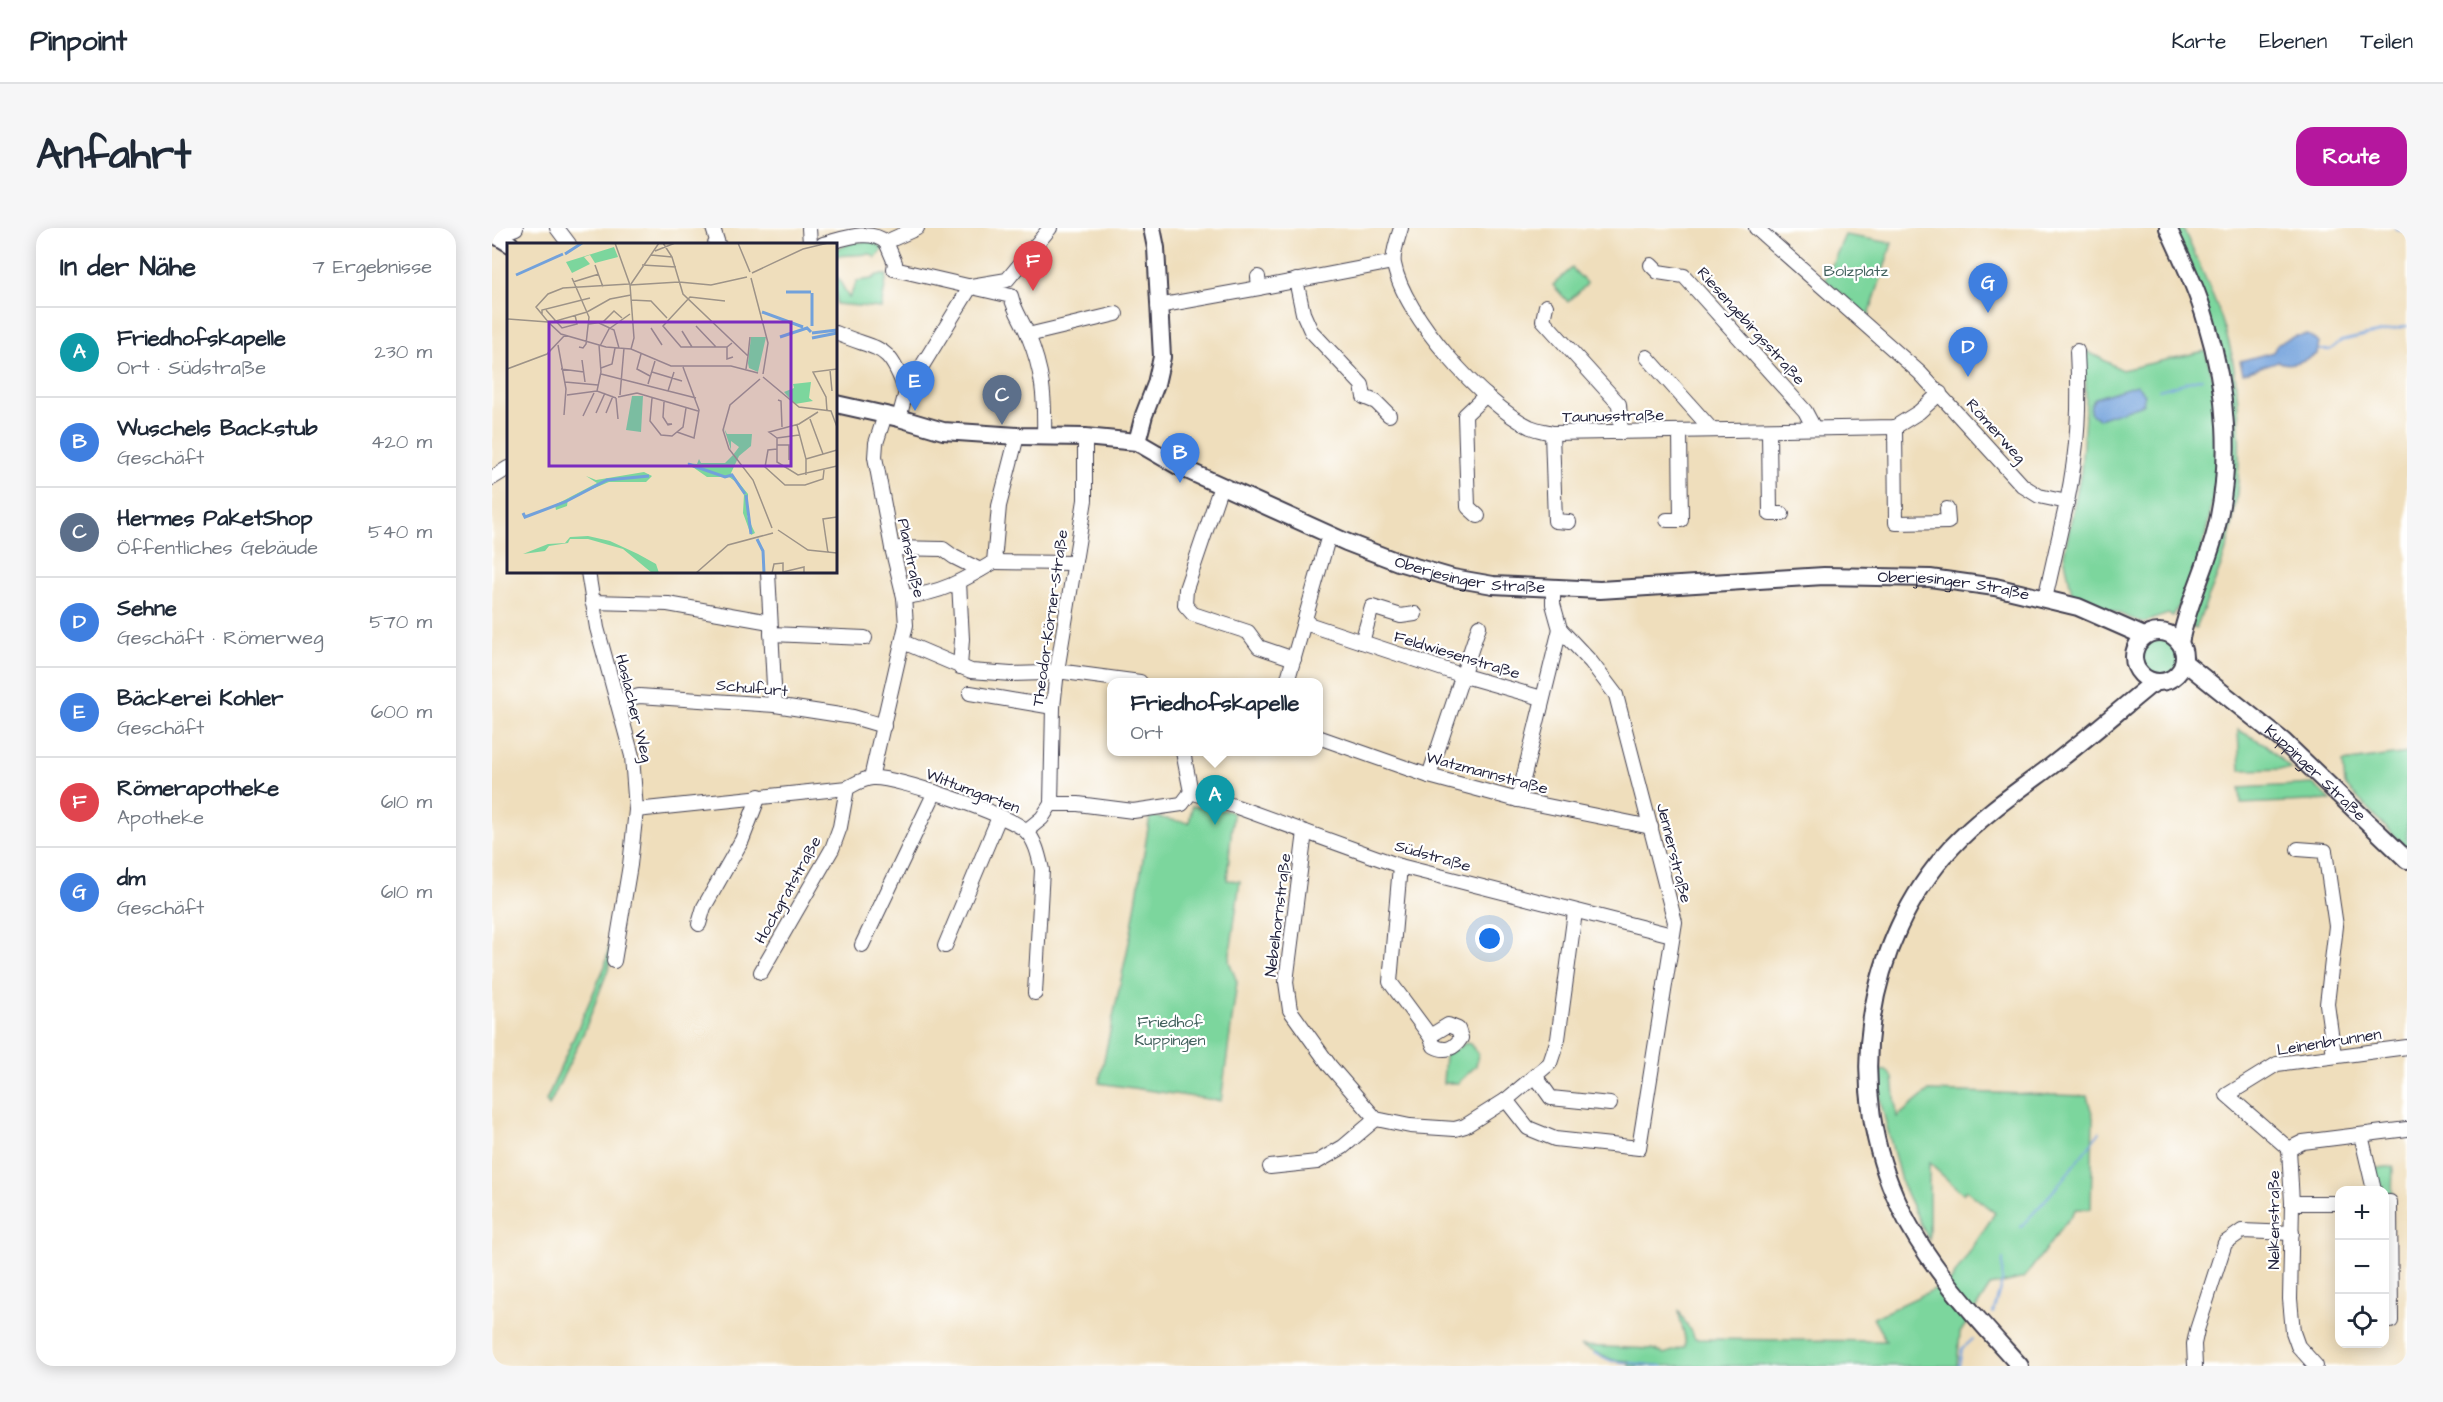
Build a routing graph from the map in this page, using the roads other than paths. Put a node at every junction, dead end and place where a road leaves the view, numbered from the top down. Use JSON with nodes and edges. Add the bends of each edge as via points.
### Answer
{"nodes":[{"id":1,"x":516,"y":228,"type":"edge"},
{"id":2,"x":557,"y":228,"type":"edge"},
{"id":3,"x":713,"y":228,"type":"edge"},
{"id":4,"x":809,"y":228,"type":"edge"},
{"id":5,"x":917,"y":228,"type":"edge"},
{"id":6,"x":1050,"y":228,"type":"edge"},
{"id":7,"x":1152,"y":228,"type":"edge"},
{"id":8,"x":1401,"y":228,"type":"edge"},
{"id":9,"x":1756,"y":228,"type":"edge"},
{"id":10,"x":2168,"y":228,"type":"edge"},
{"id":11,"x":499,"y":235,"type":"edge"},
{"id":12,"x":886,"y":242,"type":"junction"},
{"id":13,"x":568,"y":243,"type":"edge"},
{"id":14,"x":718,"y":243,"type":"edge"},
{"id":15,"x":810,"y":243,"type":"edge"},
{"id":16,"x":828,"y":243,"type":"edge"},
{"id":17,"x":1393,"y":262,"type":"junction"},
{"id":18,"x":1651,"y":265,"type":"dead end"},
{"id":19,"x":1007,"y":280,"type":"junction"},
{"id":20,"x":1296,"y":280,"type":"junction"},
{"id":21,"x":971,"y":286,"type":"junction"},
{"id":22,"x":1011,"y":296,"type":"junction"},
{"id":23,"x":1158,"y":306,"type":"junction"},
{"id":24,"x":1546,"y":306,"type":"dead end"},
{"id":25,"x":1116,"y":315,"type":"dead end"},
{"id":26,"x":837,"y":333,"type":"edge"},
{"id":27,"x":1028,"y":335,"type":"junction"},
{"id":28,"x":2077,"y":351,"type":"dead end"},
{"id":29,"x":1647,"y":357,"type":"dead end"},
{"id":30,"x":906,"y":392,"type":"junction"},
{"id":31,"x":1940,"y":393,"type":"junction"},
{"id":32,"x":1486,"y":395,"type":"junction"},
{"id":33,"x":837,"y":404,"type":"edge"},
{"id":34,"x":1389,"y":415,"type":"dead end"},
{"id":35,"x":892,"y":416,"type":"junction"},
{"id":36,"x":1895,"y":427,"type":"junction"},
{"id":37,"x":1814,"y":428,"type":"junction"},
{"id":38,"x":1712,"y":430,"type":"junction"},
{"id":39,"x":1769,"y":430,"type":"junction"},
{"id":40,"x":1680,"y":431,"type":"junction"},
{"id":41,"x":1620,"y":432,"type":"junction"},
{"id":42,"x":1552,"y":433,"type":"junction"},
{"id":43,"x":1017,"y":436,"type":"junction"},
{"id":44,"x":1085,"y":436,"type":"junction"},
{"id":45,"x":1044,"y":437,"type":"junction"},
{"id":46,"x":1137,"y":442,"type":"junction"},
{"id":47,"x":507,"y":469,"type":"edge"},
{"id":48,"x":492,"y":478,"type":"edge"},
{"id":49,"x":1221,"y":486,"type":"junction"},
{"id":50,"x":2067,"y":502,"type":"junction"},
{"id":51,"x":1947,"y":509,"type":"dead end"},
{"id":52,"x":1782,"y":514,"type":"dead end"},
{"id":53,"x":1478,"y":516,"type":"dead end"},
{"id":54,"x":1667,"y":520,"type":"dead end"},
{"id":55,"x":1569,"y":522,"type":"dead end"},
{"id":56,"x":1329,"y":535,"type":"junction"},
{"id":57,"x":892,"y":548,"type":"junction"},
{"id":58,"x":994,"y":562,"type":"junction"},
{"id":59,"x":1074,"y":563,"type":"junction"},
{"id":60,"x":980,"y":570,"type":"junction"},
{"id":61,"x":588,"y":573,"type":"edge"},
{"id":62,"x":768,"y":573,"type":"edge"},
{"id":63,"x":959,"y":582,"type":"junction"},
{"id":64,"x":1552,"y":588,"type":"junction"},
{"id":65,"x":904,"y":597,"type":"junction"},
{"id":66,"x":2192,"y":597,"type":"junction"},
{"id":67,"x":2049,"y":601,"type":"junction"},
{"id":68,"x":592,"y":602,"type":"junction"},
{"id":69,"x":1415,"y":614,"type":"dead end"},
{"id":70,"x":1305,"y":623,"type":"junction"},
{"id":71,"x":1479,"y":626,"type":"dead end"},
{"id":72,"x":771,"y":628,"type":"junction"},
{"id":73,"x":1560,"y":629,"type":"junction"},
{"id":74,"x":2164,"y":632,"type":"junction"},
{"id":75,"x":2144,"y":636,"type":"junction"},
{"id":76,"x":864,"y":638,"type":"dead end"},
{"id":77,"x":903,"y":642,"type":"junction"},
{"id":78,"x":1362,"y":642,"type":"junction"},
{"id":79,"x":2180,"y":643,"type":"junction"},
{"id":80,"x":2134,"y":652,"type":"junction"},
{"id":81,"x":1294,"y":659,"type":"junction"},
{"id":82,"x":2184,"y":662,"type":"junction"},
{"id":83,"x":960,"y":667,"type":"junction"},
{"id":84,"x":1057,"y":670,"type":"junction"},
{"id":85,"x":2137,"y":670,"type":"junction"},
{"id":86,"x":1461,"y":675,"type":"junction"},
{"id":87,"x":2174,"y":677,"type":"junction"},
{"id":88,"x":1112,"y":678,"type":"edge"},
{"id":89,"x":1288,"y":678,"type":"edge"},
{"id":90,"x":2157,"y":682,"type":"junction"},
{"id":91,"x":2219,"y":691,"type":"junction"},
{"id":92,"x":970,"y":693,"type":"dead end"},
{"id":93,"x":1542,"y":698,"type":"junction"},
{"id":94,"x":617,"y":702,"type":"junction"},
{"id":95,"x":775,"y":705,"type":"junction"},
{"id":96,"x":1053,"y":707,"type":"junction"},
{"id":97,"x":2107,"y":720,"type":"junction"},
{"id":98,"x":884,"y":726,"type":"junction"},
{"id":99,"x":1323,"y":738,"type":"edge"},
{"id":100,"x":1184,"y":756,"type":"edge"},
{"id":101,"x":1429,"y":776,"type":"junction"},
{"id":102,"x":871,"y":778,"type":"junction"},
{"id":103,"x":847,"y":788,"type":"junction"},
{"id":104,"x":934,"y":792,"type":"junction"},
{"id":105,"x":1191,"y":792,"type":"junction"},
{"id":106,"x":759,"y":796,"type":"junction"},
{"id":107,"x":1518,"y":800,"type":"junction"},
{"id":108,"x":1051,"y":804,"type":"junction"},
{"id":109,"x":636,"y":810,"type":"junction"},
{"id":110,"x":999,"y":817,"type":"junction"},
{"id":111,"x":1651,"y":827,"type":"junction"},
{"id":112,"x":1026,"y":831,"type":"junction"},
{"id":113,"x":1305,"y":832,"type":"junction"},
{"id":114,"x":2298,"y":849,"type":"dead end"},
{"id":115,"x":2407,"y":860,"type":"edge"},
{"id":116,"x":1400,"y":866,"type":"junction"},
{"id":117,"x":1575,"y":912,"type":"junction"},
{"id":118,"x":699,"y":924,"type":"dead end"},
{"id":119,"x":1672,"y":935,"type":"junction"},
{"id":120,"x":862,"y":945,"type":"dead end"},
{"id":121,"x":945,"y":946,"type":"dead end"},
{"id":122,"x":614,"y":961,"type":"dead end"},
{"id":123,"x":761,"y":972,"type":"dead end"},
{"id":124,"x":1035,"y":993,"type":"dead end"},
{"id":125,"x":1430,"y":1036,"type":"dead end"},
{"id":126,"x":2407,"y":1047,"type":"edge"},
{"id":127,"x":2334,"y":1055,"type":"junction"},
{"id":128,"x":1536,"y":1077,"type":"junction"},
{"id":129,"x":2228,"y":1095,"type":"joint"},
{"id":130,"x":1506,"y":1100,"type":"junction"},
{"id":131,"x":1610,"y":1104,"type":"dead end"},
{"id":132,"x":1376,"y":1119,"type":"junction"},
{"id":133,"x":2407,"y":1130,"type":"edge"},
{"id":134,"x":2361,"y":1135,"type":"junction"},
{"id":135,"x":2289,"y":1149,"type":"junction"},
{"id":136,"x":1270,"y":1167,"type":"dead end"},
{"id":137,"x":2373,"y":1186,"type":"edge"},
{"id":138,"x":2389,"y":1202,"type":"edge"},
{"id":139,"x":2292,"y":1203,"type":"junction"},
{"id":140,"x":2335,"y":1203,"type":"edge"},
{"id":141,"x":2292,"y":1233,"type":"junction"},
{"id":142,"x":2391,"y":1321,"type":"dead end"},
{"id":143,"x":2019,"y":1365,"type":"edge"},
{"id":144,"x":2195,"y":1366,"type":"edge"},
{"id":145,"x":2316,"y":1366,"type":"edge"}],
"edges":[{"from":1,"to":11,"type":"street"},
{"from":2,"to":13,"type":"street"},
{"from":3,"to":14,"type":"street"},
{"from":4,"to":15,"type":"street"},
{"from":5,"to":12,"type":"street"},
{"from":6,"to":19,"type":"street"},
{"from":7,"to":23,"type":"main road"},
{"from":8,"to":17,"type":"street"},
{"from":9,"to":31,"type":"street","name":"Römerweg"},
{"from":10,"to":66,"type":"main road","via":[[2206,320],[2224,410],[2221,504]]},
{"from":12,"to":16,"type":"street","via":[[878,235],[866,235]]},
{"from":12,"to":21,"type":"street","via":[[894,269]]},
{"from":17,"to":20,"type":"street"},
{"from":17,"to":32,"type":"street","name":"Taunusstraße","via":[[1407,302],[1428,334]]},
{"from":18,"to":37,"type":"street","name":"Riesengebirgsstraße","via":[[1658,272],[1684,276],[1805,411]]},
{"from":19,"to":21,"type":"street"},
{"from":19,"to":22,"type":"street"},
{"from":20,"to":23,"type":"street","via":[[1258,282]]},
{"from":20,"to":34,"type":"street","via":[[1311,331],[1362,385],[1364,397]]},
{"from":21,"to":22,"type":"street"},
{"from":21,"to":30,"type":"street","name":"Planstraße"},
{"from":22,"to":27,"type":"street"},
{"from":23,"to":46,"type":"main road","via":[[1162,357]]},
{"from":24,"to":41,"type":"street","via":[[1544,320],[1619,404]]},
{"from":25,"to":27,"type":"street"},
{"from":26,"to":30,"type":"street","via":[[891,357]]},
{"from":27,"to":45,"type":"street","via":[[1045,397]]},
{"from":28,"to":50,"type":"street","via":[[2079,420]]},
{"from":29,"to":38,"type":"street"},
{"from":30,"to":35,"type":"street","name":"Planstraße"},
{"from":31,"to":36,"type":"street"},
{"from":31,"to":50,"type":"street","name":"Römerweg","via":[[2023,486],[2039,496]]},
{"from":32,"to":42,"type":"street","name":"Taunusstraße","via":[[1532,428]]},
{"from":32,"to":53,"type":"street","via":[[1465,415],[1468,507]]},
{"from":33,"to":35,"type":"main road"},
{"from":35,"to":43,"type":"main road","via":[[943,431]]},
{"from":35,"to":57,"type":"street","name":"Planstraße","via":[[876,443],[875,457]]},
{"from":36,"to":37,"type":"street","name":"Taunusstraße"},
{"from":36,"to":51,"type":"street","via":[[1896,523],[1948,522]]},
{"from":37,"to":39,"type":"street","name":"Taunusstraße"},
{"from":38,"to":39,"type":"street","name":"Taunusstraße"},
{"from":38,"to":40,"type":"street","name":"Taunusstraße"},
{"from":39,"to":52,"type":"street","via":[[1770,514]]},
{"from":40,"to":41,"type":"street","name":"Taunusstraße"},
{"from":40,"to":54,"type":"street","via":[[1681,520]]},
{"from":41,"to":42,"type":"street","name":"Taunusstraße"},
{"from":42,"to":55,"type":"street","via":[[1555,521]]},
{"from":43,"to":45,"type":"main road"},
{"from":43,"to":58,"type":"street","via":[[999,506]]},
{"from":44,"to":45,"type":"main road"},
{"from":44,"to":46,"type":"main road"},
{"from":44,"to":59,"type":"street","name":"Theodor-Körner-Straße","via":[[1085,500]]},
{"from":46,"to":49,"type":"main road","name":"Oberjesinger Straße"},
{"from":47,"to":48,"type":"street"},
{"from":49,"to":56,"type":"main road","name":"Oberjesinger Straße"},
{"from":49,"to":81,"type":"street","via":[[1186,589],[1185,605],[1193,614],[1248,632],[1259,647]]},
{"from":50,"to":67,"type":"street"},
{"from":56,"to":64,"type":"main road","name":"Oberjesinger Straße","via":[[1398,562],[1454,578],[1493,585]]},
{"from":56,"to":70,"type":"street"},
{"from":57,"to":60,"type":"street","via":[[943,549]]},
{"from":57,"to":65,"type":"street","name":"Planstraße"},
{"from":58,"to":59,"type":"street"},
{"from":58,"to":60,"type":"street"},
{"from":59,"to":84,"type":"street","name":"Theodor-Körner-Straße"},
{"from":60,"to":63,"type":"street"},
{"from":61,"to":68,"type":"street","name":"Haslacher Weg"},
{"from":62,"to":72,"type":"street"},
{"from":63,"to":65,"type":"street","via":[[929,595]]},
{"from":63,"to":83,"type":"street"},
{"from":64,"to":67,"type":"main road","name":"Oberjesinger Straße","via":[[1618,589],[1773,578],[1893,575],[1953,580]]},
{"from":64,"to":73,"type":"street","name":"Jennerstraße","via":[[1552,604]]},
{"from":65,"to":77,"type":"street","name":"Planstraße"},
{"from":66,"to":74,"type":"main road"},
{"from":66,"to":79,"type":"main road"},
{"from":67,"to":75,"type":"main road","via":[[2078,607]]},
{"from":67,"to":80,"type":"main road","via":[[2106,630]]},
{"from":68,"to":72,"type":"street","via":[[668,604]]},
{"from":68,"to":94,"type":"street","name":"Haslacher Weg"},
{"from":69,"to":78,"type":"street","name":"Feldwiesenstraße","via":[[1401,616],[1372,607]]},
{"from":70,"to":78,"type":"street","name":"Feldwiesenstraße"},
{"from":70,"to":81,"type":"street"},
{"from":71,"to":86,"type":"street"},
{"from":72,"to":76,"type":"street"},
{"from":72,"to":95,"type":"street"},
{"from":73,"to":93,"type":"street"},
{"from":73,"to":111,"type":"street","name":"Jennerstraße","via":[[1616,695]]},
{"from":74,"to":75,"type":"main road"},
{"from":74,"to":79,"type":"main road"},
{"from":75,"to":80,"type":"main road"},
{"from":77,"to":83,"type":"street"},
{"from":77,"to":98,"type":"street","name":"Planstraße"},
{"from":78,"to":86,"type":"street","name":"Feldwiesenstraße"},
{"from":79,"to":82,"type":"main road"},
{"from":80,"to":85,"type":"main road"},
{"from":81,"to":89,"type":"street"},
{"from":82,"to":87,"type":"main road"},
{"from":82,"to":91,"type":"main road","name":"Kuppinger Straße"},
{"from":83,"to":84,"type":"street","via":[[988,674],[1046,674]]},
{"from":84,"to":88,"type":"street"},
{"from":84,"to":96,"type":"street","name":"Theodor-Körner-Straße"},
{"from":85,"to":90,"type":"main road","via":[[2147,680]]},
{"from":85,"to":97,"type":"main road","via":[[2133,686]]},
{"from":86,"to":93,"type":"street","name":"Feldwiesenstraße"},
{"from":86,"to":101,"type":"street"},
{"from":87,"to":90,"type":"main road"},
{"from":87,"to":91,"type":"main road","name":"Kuppinger Straße"},
{"from":90,"to":97,"type":"main road"},
{"from":91,"to":115,"type":"main road","name":"Kuppinger Straße","via":[[2283,741]]},
{"from":92,"to":96,"type":"street"},
{"from":93,"to":107,"type":"street"},
{"from":94,"to":95,"type":"street","name":"Schulfurt","via":[[639,696]]},
{"from":94,"to":109,"type":"street","name":"Haslacher Weg","via":[[632,756]]},
{"from":95,"to":98,"type":"street","name":"Schulfurt"},
{"from":96,"to":108,"type":"street","name":"Theodor-Körner-Straße"},
{"from":97,"to":143,"type":"main road","via":[[1982,818],[1941,859],[1899,927],[1887,954],[1874,1004],[1868,1084],[1874,1130],[1887,1177],[1922,1247]]},
{"from":98,"to":102,"type":"street","name":"Planstraße"},
{"from":99,"to":101,"type":"street","name":"Watzmannstraße"},
{"from":100,"to":105,"type":"street"},
{"from":101,"to":107,"type":"street","name":"Watzmannstraße"},
{"from":102,"to":103,"type":"street"},
{"from":102,"to":104,"type":"street","name":"Wittumgarten"},
{"from":103,"to":106,"type":"street"},
{"from":103,"to":123,"type":"street","name":"Hochgratstraße","via":[[832,849]]},
{"from":104,"to":110,"type":"street","name":"Wittumgarten"},
{"from":104,"to":120,"type":"street"},
{"from":105,"to":108,"type":"street","via":[[1182,804],[1146,810]]},
{"from":105,"to":113,"type":"street","name":"Südstraße"},
{"from":106,"to":109,"type":"street"},
{"from":106,"to":118,"type":"street","via":[[742,840],[704,907]]},
{"from":107,"to":111,"type":"street","name":"Watzmannstraße"},
{"from":108,"to":112,"type":"street"},
{"from":109,"to":122,"type":"street","name":"Haslacher Weg"},
{"from":110,"to":112,"type":"street","name":"Wittumgarten"},
{"from":110,"to":121,"type":"street"},
{"from":111,"to":119,"type":"street","name":"Jennerstraße","via":[[1675,922]]},
{"from":112,"to":124,"type":"street","name":"Wittumgarten","via":[[1038,851],[1042,870]]},
{"from":113,"to":116,"type":"street","name":"Südstraße"},
{"from":113,"to":132,"type":"street","name":"Nebelhornstraße","via":[[1286,982],[1290,1010],[1330,1066]]},
{"from":114,"to":127,"type":"street","via":[[2325,851],[2336,926],[2327,1004]]},
{"from":116,"to":117,"type":"street","name":"Südstraße"},
{"from":116,"to":125,"type":"street","via":[[1390,982]]},
{"from":117,"to":119,"type":"street","name":"Südstraße"},
{"from":117,"to":128,"type":"street","via":[[1558,1039],[1550,1063]]},
{"from":119,"to":130,"type":"street","name":"Jennerstraße","via":[[1639,1148],[1556,1139],[1528,1128]]},
{"from":126,"to":127,"type":"street","name":"Leinenbrunnen"},
{"from":127,"to":129,"type":"street","name":"Leinenbrunnen","via":[[2277,1064]]},
{"from":128,"to":130,"type":"street"},
{"from":128,"to":131,"type":"street","via":[[1551,1098]]},
{"from":129,"to":135,"type":"street","name":"Nelkenstraße"},
{"from":130,"to":132,"type":"street","via":[[1477,1121],[1455,1129]]},
{"from":132,"to":136,"type":"street","via":[[1343,1147],[1317,1162]]},
{"from":133,"to":134,"type":"street"},
{"from":134,"to":135,"type":"street","via":[[2303,1142]]},
{"from":134,"to":137,"type":"street"},
{"from":135,"to":139,"type":"street","name":"Nelkenstraße"},
{"from":138,"to":142,"type":"street"},
{"from":139,"to":140,"type":"street"},
{"from":139,"to":141,"type":"street","name":"Nelkenstraße"},
{"from":141,"to":144,"type":"street","via":[[2242,1231],[2225,1244],[2197,1330]]},
{"from":141,"to":145,"type":"street","name":"Nelkenstraße","via":[[2293,1332],[2302,1352]]}]}
